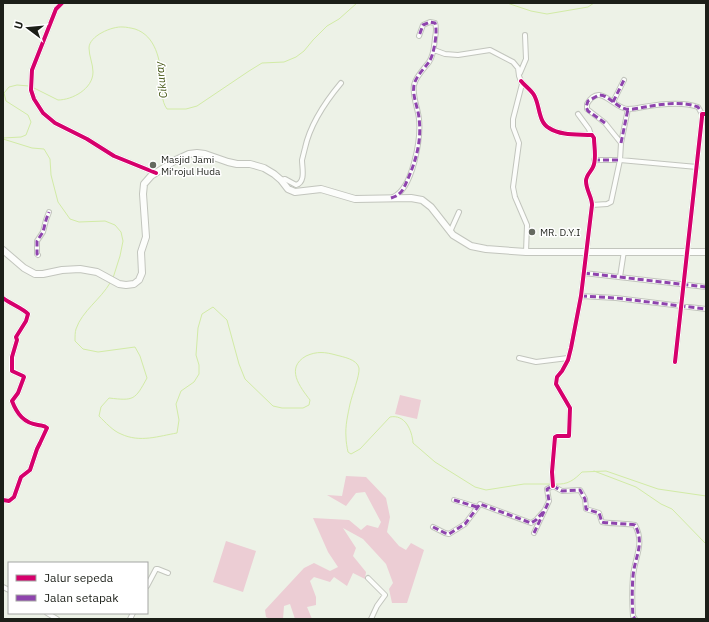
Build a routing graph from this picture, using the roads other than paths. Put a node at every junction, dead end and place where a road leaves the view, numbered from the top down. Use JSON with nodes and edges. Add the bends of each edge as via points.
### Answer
{"nodes":[{"id":1,"x":62,"y":3,"type":"edge"},
{"id":2,"x":525,"y":35,"type":"dead end"},
{"id":3,"x":419,"y":36,"type":"dead end"},
{"id":4,"x":434,"y":50,"type":"junction"},
{"id":5,"x":519,"y":75,"type":"junction"},
{"id":6,"x":624,"y":80,"type":"dead end"},
{"id":7,"x":521,"y":81,"type":"junction"},
{"id":8,"x":341,"y":83,"type":"dead end"},
{"id":9,"x":613,"y":102,"type":"junction"},
{"id":10,"x":628,"y":109,"type":"junction"},
{"id":11,"x":578,"y":114,"type":"dead end"},
{"id":12,"x":704,"y":114,"type":"edge"},
{"id":13,"x":591,"y":135,"type":"junction"},
{"id":14,"x":621,"y":143,"type":"junction"},
{"id":15,"x":594,"y":160,"type":"junction"},
{"id":16,"x":620,"y":160,"type":"junction"},
{"id":17,"x":697,"y":167,"type":"junction"},
{"id":18,"x":156,"y":173,"type":"junction"},
{"id":19,"x":281,"y":180,"type":"junction"},
{"id":20,"x":391,"y":198,"type":"junction"},
{"id":21,"x":592,"y":206,"type":"junction"},
{"id":22,"x":49,"y":212,"type":"dead end"},
{"id":23,"x":459,"y":212,"type":"dead end"},
{"id":24,"x":450,"y":232,"type":"junction"},
{"id":25,"x":3,"y":250,"type":"edge"},
{"id":26,"x":624,"y":251,"type":"junction"},
{"id":27,"x":526,"y":252,"type":"junction"},
{"id":28,"x":586,"y":252,"type":"junction"},
{"id":29,"x":688,"y":252,"type":"junction"},
{"id":30,"x":706,"y":252,"type":"edge"},
{"id":31,"x":38,"y":255,"type":"dead end"},
{"id":32,"x":584,"y":273,"type":"junction"},
{"id":33,"x":620,"y":277,"type":"junction"},
{"id":34,"x":684,"y":285,"type":"junction"},
{"id":35,"x":706,"y":287,"type":"edge"},
{"id":36,"x":581,"y":296,"type":"junction"},
{"id":37,"x":3,"y":298,"type":"edge"},
{"id":38,"x":682,"y":306,"type":"junction"},
{"id":39,"x":706,"y":309,"type":"edge"},
{"id":40,"x":519,"y":358,"type":"dead end"},
{"id":41,"x":568,"y":358,"type":"junction"},
{"id":42,"x":675,"y":362,"type":"dead end"},
{"id":43,"x":553,"y":485,"type":"junction"},
{"id":44,"x":3,"y":500,"type":"edge"},
{"id":45,"x":454,"y":500,"type":"dead end"},
{"id":46,"x":477,"y":507,"type":"junction"},
{"id":47,"x":544,"y":511,"type":"junction"},
{"id":48,"x":433,"y":527,"type":"dead end"},
{"id":49,"x":534,"y":533,"type":"dead end"},
{"id":50,"x":168,"y":572,"type":"dead end"},
{"id":51,"x":368,"y":578,"type":"dead end"},
{"id":52,"x":148,"y":584,"type":"edge"},
{"id":53,"x":371,"y":619,"type":"edge"},
{"id":54,"x":636,"y":619,"type":"edge"}],
"edges":[{"from":1,"to":18,"type":"street","via":[[56,9],[33,66],[31,90],[34,99],[55,123],[110,154]]},
{"from":2,"to":5,"type":"street","via":[[526,60]]},
{"from":3,"to":4,"type":"street","via":[[423,25],[435,23]]},
{"from":4,"to":5,"type":"street","via":[[458,55],[490,50],[516,65]]},
{"from":4,"to":20,"type":"street","via":[[430,61],[414,84],[420,134],[417,155],[400,193]]},
{"from":5,"to":7,"type":"street"},
{"from":6,"to":9,"type":"street"},
{"from":7,"to":13,"type":"street","via":[[535,96],[547,127],[569,134]]},
{"from":7,"to":27,"type":"street","via":[[513,119],[519,143],[513,187],[514,198],[527,225]]},
{"from":8,"to":19,"type":"street","via":[[313,127],[306,144],[302,161],[302,180],[296,185]]},
{"from":9,"to":10,"type":"street"},
{"from":9,"to":14,"type":"street","via":[[599,95],[590,100],[586,107],[605,123]]},
{"from":10,"to":12,"type":"street","via":[[666,104],[690,105]]},
{"from":10,"to":14,"type":"street"},
{"from":11,"to":13,"type":"street"},
{"from":12,"to":17,"type":"street"},
{"from":13,"to":15,"type":"street","via":[[594,138]]},
{"from":14,"to":16,"type":"street"},
{"from":15,"to":16,"type":"street"},
{"from":15,"to":21,"type":"street","via":[[593,167],[586,177]]},
{"from":16,"to":17,"type":"street"},
{"from":16,"to":21,"type":"street","via":[[611,202]]},
{"from":17,"to":29,"type":"street"},
{"from":18,"to":19,"type":"main road","via":[[176,160],[197,153],[228,162],[264,168]]},
{"from":18,"to":25,"type":"main road","via":[[146,180],[143,188],[146,229],[141,252],[142,273],[134,284],[119,284],[102,275],[77,268],[35,274]]},
{"from":19,"to":20,"type":"main road","via":[[288,189],[295,192],[321,189],[355,199]]},
{"from":20,"to":24,"type":"main road","via":[[424,201]]},
{"from":21,"to":28,"type":"street"},
{"from":22,"to":31,"type":"street","via":[[43,232],[37,241]]},
{"from":23,"to":24,"type":"street"},
{"from":24,"to":27,"type":"main road","via":[[471,246]]},
{"from":26,"to":28,"type":"main road"},
{"from":26,"to":29,"type":"main road"},
{"from":26,"to":33,"type":"street"},
{"from":27,"to":28,"type":"main road"},
{"from":28,"to":32,"type":"street"},
{"from":29,"to":30,"type":"main road"},
{"from":29,"to":34,"type":"street"},
{"from":32,"to":33,"type":"street"},
{"from":32,"to":36,"type":"street"},
{"from":33,"to":34,"type":"street"},
{"from":34,"to":35,"type":"street"},
{"from":34,"to":38,"type":"street"},
{"from":36,"to":38,"type":"street"},
{"from":36,"to":41,"type":"street"},
{"from":37,"to":44,"type":"street","via":[[28,314],[16,337],[12,371],[24,377],[12,401],[27,422],[47,427],[30,470],[21,477],[14,497],[9,501]]},
{"from":38,"to":39,"type":"street"},
{"from":38,"to":42,"type":"street"},
{"from":40,"to":41,"type":"street","via":[[536,362]]},
{"from":41,"to":43,"type":"street","via":[[557,377],[556,384],[570,408],[569,436],[555,437]]},
{"from":43,"to":47,"type":"street","via":[[547,489],[549,501]]},
{"from":43,"to":54,"type":"street","via":[[562,491],[580,490],[585,499],[586,509],[599,513],[604,523],[635,525],[640,540],[632,589],[633,616]]},
{"from":45,"to":46,"type":"street"},
{"from":46,"to":47,"type":"street","via":[[481,504],[531,523]]},
{"from":46,"to":48,"type":"street","via":[[465,524],[449,534]]},
{"from":47,"to":49,"type":"street"},
{"from":50,"to":52,"type":"street","via":[[156,569]]},
{"from":51,"to":53,"type":"street","via":[[385,595]]}]}
